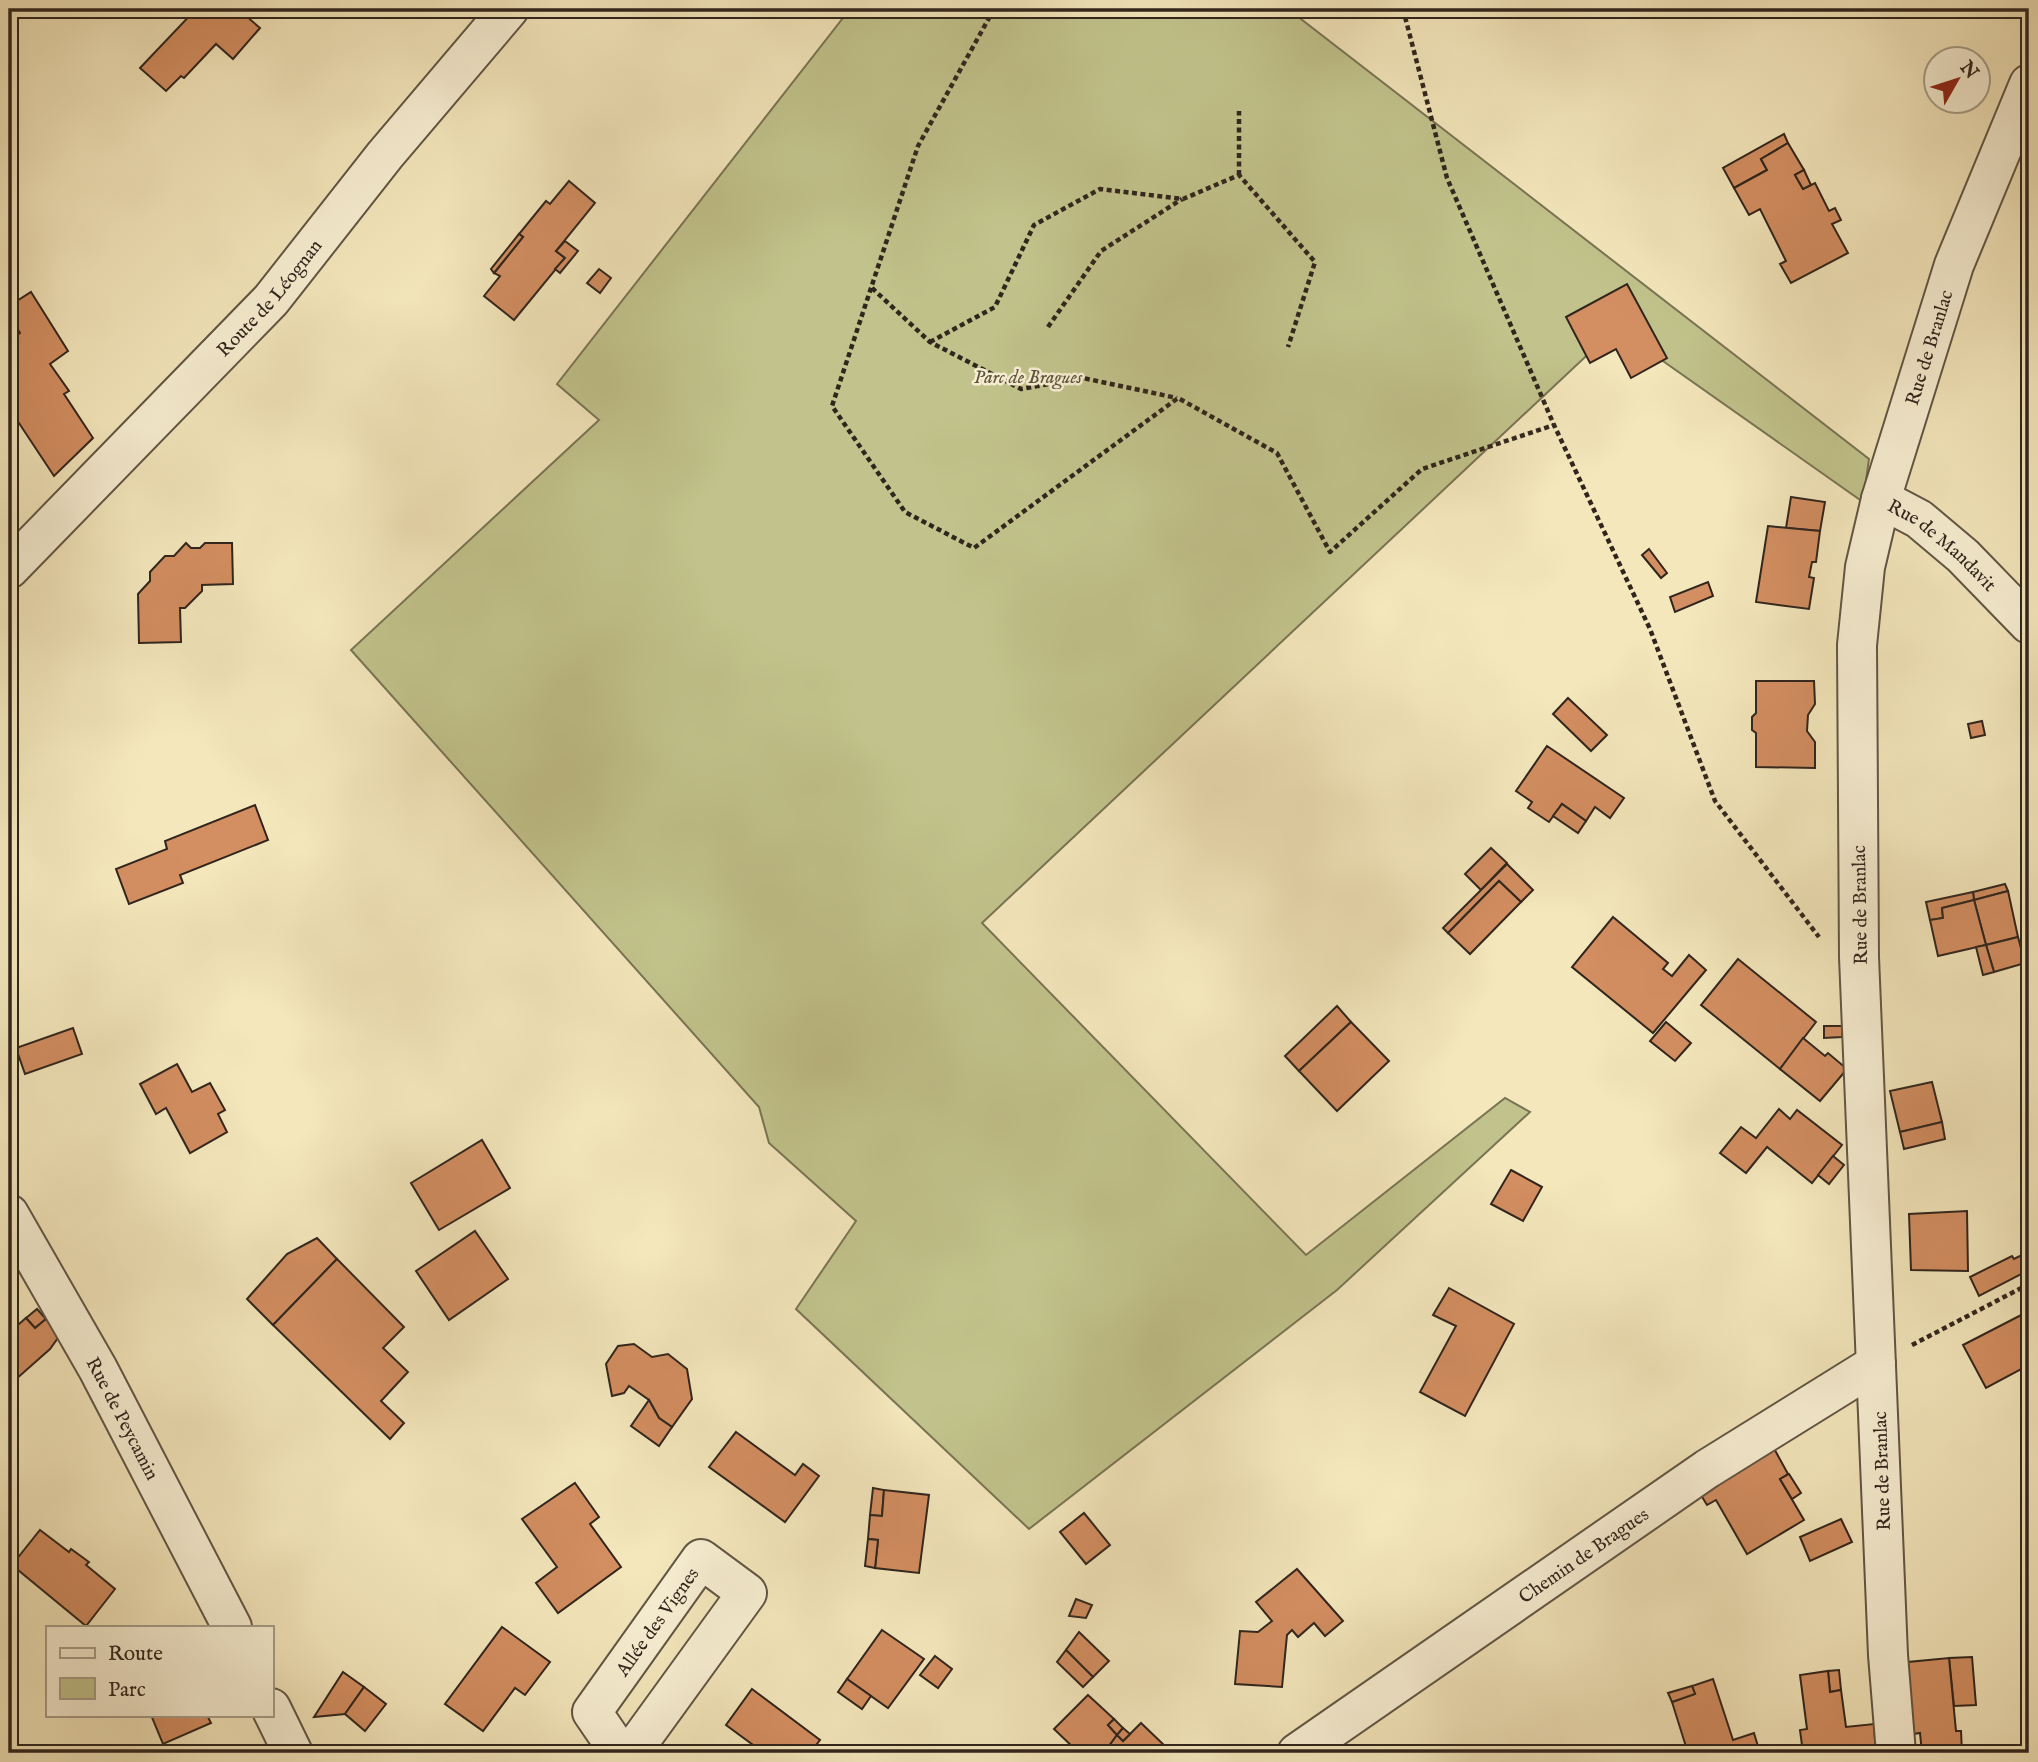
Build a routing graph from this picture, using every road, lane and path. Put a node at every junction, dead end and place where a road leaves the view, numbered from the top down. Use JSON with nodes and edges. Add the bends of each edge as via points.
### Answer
{"nodes":[{"id":1,"x":509,"y":9,"type":"edge"},
{"id":2,"x":994,"y":9,"type":"edge"},
{"id":3,"x":1403,"y":9,"type":"edge"},
{"id":4,"x":2029,"y":84,"type":"edge"},
{"id":5,"x":1239,"y":111,"type":"dead end"},
{"id":6,"x":1238,"y":176,"type":"junction"},
{"id":7,"x":1183,"y":199,"type":"junction"},
{"id":8,"x":872,"y":287,"type":"junction"},
{"id":9,"x":1048,"y":327,"type":"dead end"},
{"id":10,"x":930,"y":342,"type":"junction"},
{"id":11,"x":1288,"y":347,"type":"dead end"},
{"id":12,"x":1178,"y":398,"type":"junction"},
{"id":13,"x":1554,"y":425,"type":"junction"},
{"id":14,"x":1881,"y":499,"type":"junction"},
{"id":15,"x":9,"y":573,"type":"edge"},
{"id":16,"x":2029,"y":624,"type":"edge"},
{"id":17,"x":1820,"y":938,"type":"dead end"},
{"id":18,"x":9,"y":1214,"type":"edge"},
{"id":19,"x":2029,"y":1284,"type":"edge"},
{"id":20,"x":1876,"y":1364,"type":"junction"},
{"id":21,"x":231,"y":1626,"type":"edge"},
{"id":22,"x":273,"y":1712,"type":"edge"},
{"id":23,"x":293,"y":1753,"type":"edge"},
{"id":24,"x":620,"y":1753,"type":"edge"},
{"id":25,"x":631,"y":1753,"type":"edge"},
{"id":26,"x":1297,"y":1753,"type":"edge"},
{"id":27,"x":1895,"y":1753,"type":"edge"}],
"edges":[{"from":1,"to":15,"type":"street","name":"Route de Léognan","via":[[385,155],[271,300]]},
{"from":2,"to":8,"type":"path","via":[[918,146]]},
{"from":3,"to":13,"type":"path","via":[[1447,178]]},
{"from":4,"to":14,"type":"street","name":"Rue de Branlac","via":[[1954,265]]},
{"from":5,"to":6,"type":"path"},
{"from":6,"to":7,"type":"path"},
{"from":6,"to":11,"type":"path","via":[[1315,262]]},
{"from":7,"to":9,"type":"path","via":[[1101,251]]},
{"from":7,"to":10,"type":"path","via":[[1100,189],[1034,225],[995,307]]},
{"from":8,"to":10,"type":"path"},
{"from":8,"to":12,"type":"path","via":[[832,406],[905,512],[974,548]]},
{"from":10,"to":12,"type":"path","via":[[1021,389],[1083,378]]},
{"from":12,"to":13,"type":"path","via":[[1278,453],[1330,552],[1422,468]]},
{"from":13,"to":17,"type":"path","via":[[1650,629],[1715,801]]},
{"from":14,"to":16,"type":"street","name":"Rue de Mandavit","via":[[1919,519],[1963,556]]},
{"from":14,"to":20,"type":"street","name":"Rue de Branlac","via":[[1865,567],[1857,645],[1859,957]]},
{"from":18,"to":21,"type":"street","name":"Rue de Peycamin","via":[[98,1369]]},
{"from":19,"to":20,"type":"path"},
{"from":20,"to":26,"type":"street","name":"Chemin de Bragues","via":[[1707,1469]]},
{"from":20,"to":27,"type":"street","name":"Rue de Branlac"},
{"from":22,"to":23,"type":"street"},
{"from":24,"to":25,"type":"street","name":"Allée des Vignes","via":[[592,1712],[701,1559],[747,1593]]}]}
